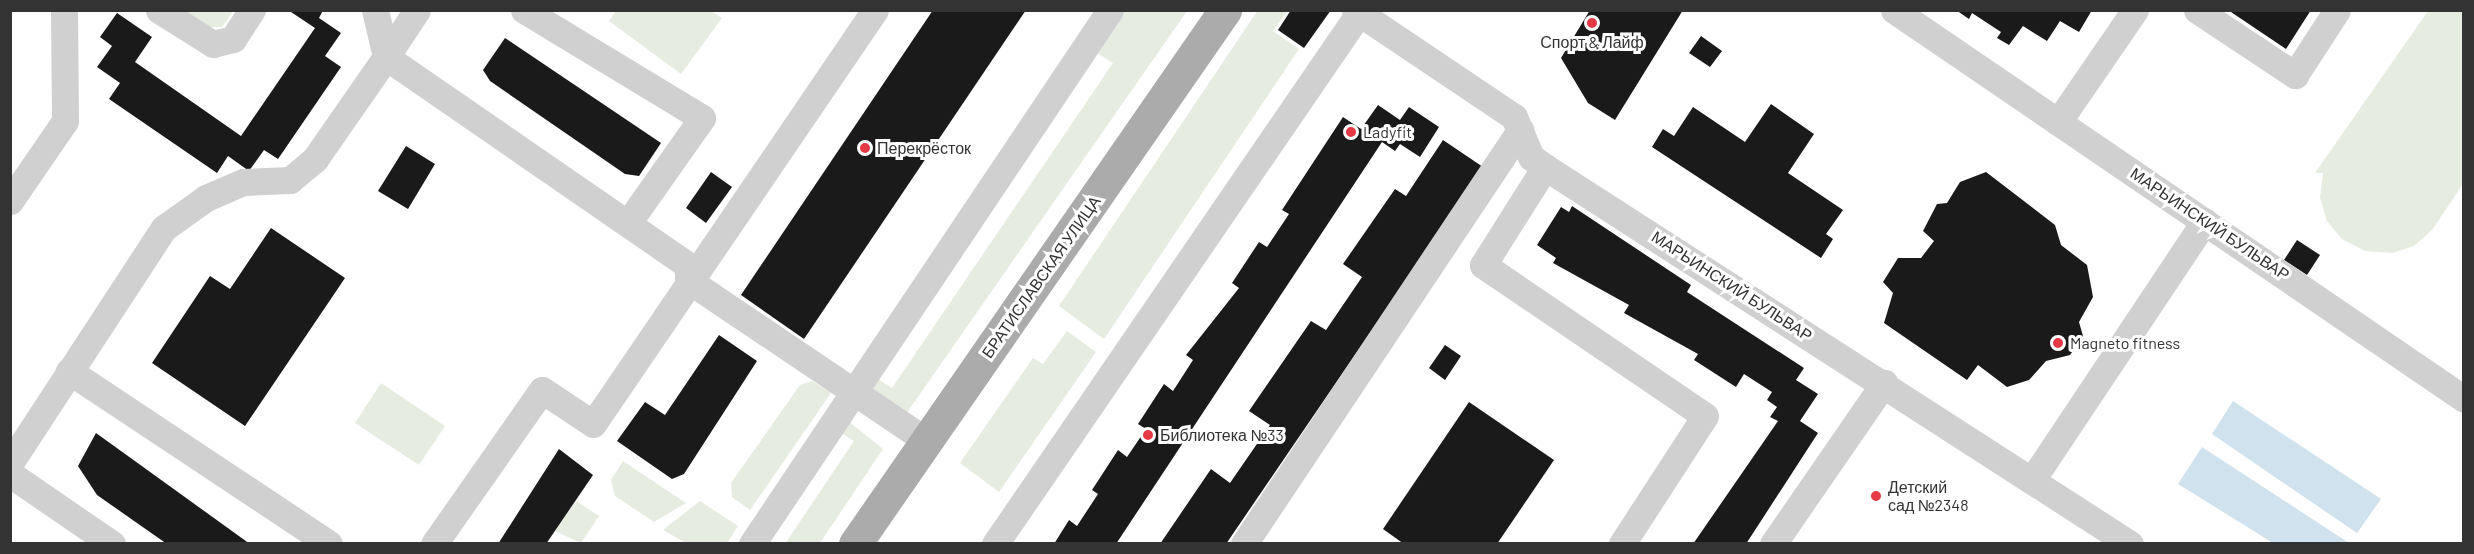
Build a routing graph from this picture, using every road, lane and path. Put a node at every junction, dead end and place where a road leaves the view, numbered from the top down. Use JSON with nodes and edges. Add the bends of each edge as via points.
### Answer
{"nodes":[{"id":1,"x":64,"y":10,"type":"edge"},
{"id":2,"x":159,"y":10,"type":"edge"},
{"id":3,"x":252,"y":10,"type":"edge"},
{"id":4,"x":375,"y":10,"type":"edge"},
{"id":5,"x":417,"y":10,"type":"edge"},
{"id":6,"x":524,"y":10,"type":"edge"},
{"id":7,"x":574,"y":10,"type":"edge"},
{"id":8,"x":874,"y":10,"type":"edge"},
{"id":9,"x":1110,"y":10,"type":"edge"},
{"id":10,"x":1225,"y":10,"type":"edge"},
{"id":11,"x":1894,"y":10,"type":"edge"},
{"id":12,"x":2134,"y":10,"type":"edge"},
{"id":13,"x":2197,"y":10,"type":"edge"},
{"id":14,"x":2337,"y":10,"type":"edge"},
{"id":15,"x":1357,"y":12,"type":"edge"},
{"id":16,"x":558,"y":35,"type":"junction"},
{"id":17,"x":386,"y":57,"type":"junction"},
{"id":18,"x":2058,"y":122,"type":"junction"},
{"id":19,"x":1520,"y":130,"type":"junction"},
{"id":20,"x":1545,"y":167,"type":"junction"},
{"id":21,"x":10,"y":201,"type":"edge"},
{"id":22,"x":2205,"y":221,"type":"junction"},
{"id":23,"x":628,"y":224,"type":"junction"},
{"id":24,"x":688,"y":280,"type":"junction"},
{"id":25,"x":69,"y":371,"type":"junction"},
{"id":26,"x":1884,"y":383,"type":"junction"},
{"id":27,"x":853,"y":389,"type":"junction"},
{"id":28,"x":2463,"y":399,"type":"edge"},
{"id":29,"x":925,"y":440,"type":"junction"},
{"id":30,"x":10,"y":462,"type":"edge"},
{"id":31,"x":10,"y":474,"type":"edge"},
{"id":32,"x":2032,"y":480,"type":"junction"},
{"id":33,"x":112,"y":543,"type":"edge"},
{"id":34,"x":329,"y":543,"type":"edge"},
{"id":35,"x":434,"y":543,"type":"edge"},
{"id":36,"x":752,"y":543,"type":"edge"},
{"id":37,"x":855,"y":543,"type":"edge"},
{"id":38,"x":995,"y":543,"type":"edge"},
{"id":39,"x":1244,"y":543,"type":"edge"},
{"id":40,"x":1622,"y":543,"type":"edge"},
{"id":41,"x":1773,"y":543,"type":"edge"},
{"id":42,"x":2130,"y":543,"type":"edge"}],
"edges":[{"from":1,"to":21,"type":"street","via":[[65,121]]},
{"from":2,"to":3,"type":"street","via":[[213,45],[233,39]]},
{"from":4,"to":17,"type":"street"},
{"from":5,"to":17,"type":"street"},
{"from":6,"to":16,"type":"street"},
{"from":7,"to":16,"type":"street"},
{"from":8,"to":24,"type":"street"},
{"from":9,"to":27,"type":"street"},
{"from":10,"to":29,"type":"main road","name":"БРАТИСЛАВСКАЯ УЛИЦА"},
{"from":11,"to":18,"type":"street","name":"МАРЬИНСКИЙ БУЛЬВАР"},
{"from":12,"to":18,"type":"street"},
{"from":13,"to":14,"type":"street","via":[[2295,75]]},
{"from":15,"to":19,"type":"street","name":"МАРЬИНСКИЙ БУЛЬВАР","via":[[1488,96],[1514,117]]},
{"from":15,"to":38,"type":"street"},
{"from":16,"to":23,"type":"street","via":[[569,33],[702,118]]},
{"from":17,"to":23,"type":"street"},
{"from":17,"to":25,"type":"street","via":[[315,159],[290,180],[243,182],[191,206],[164,228]]},
{"from":18,"to":22,"type":"street","name":"МАРЬИНСКИЙ БУЛЬВАР"},
{"from":19,"to":20,"type":"street","name":"МАРЬИНСКИЙ БУЛЬВАР","via":[[1531,157]]},
{"from":19,"to":39,"type":"street"},
{"from":20,"to":26,"type":"street","name":"МАРЬИНСКИЙ БУЛЬВАР"},
{"from":20,"to":40,"type":"street","via":[[1484,265],[1705,416]]},
{"from":22,"to":28,"type":"street","name":"МАРЬИНСКИЙ БУЛЬВАР"},
{"from":22,"to":32,"type":"street"},
{"from":23,"to":24,"type":"street","via":[[688,265]]},
{"from":24,"to":27,"type":"street"},
{"from":24,"to":35,"type":"street","via":[[593,424],[542,390]]},
{"from":25,"to":30,"type":"street"},
{"from":25,"to":34,"type":"street"},
{"from":26,"to":32,"type":"street","name":"МАРЬИНСКИЙ БУЛЬВАР"},
{"from":26,"to":41,"type":"street"},
{"from":27,"to":29,"type":"street"},
{"from":27,"to":36,"type":"street"},
{"from":29,"to":37,"type":"main road","name":"БРАТИСЛАВСКАЯ УЛИЦА"},
{"from":31,"to":33,"type":"street"},
{"from":32,"to":42,"type":"street","name":"МАРЬИНСКИЙ БУЛЬВАР"}]}
